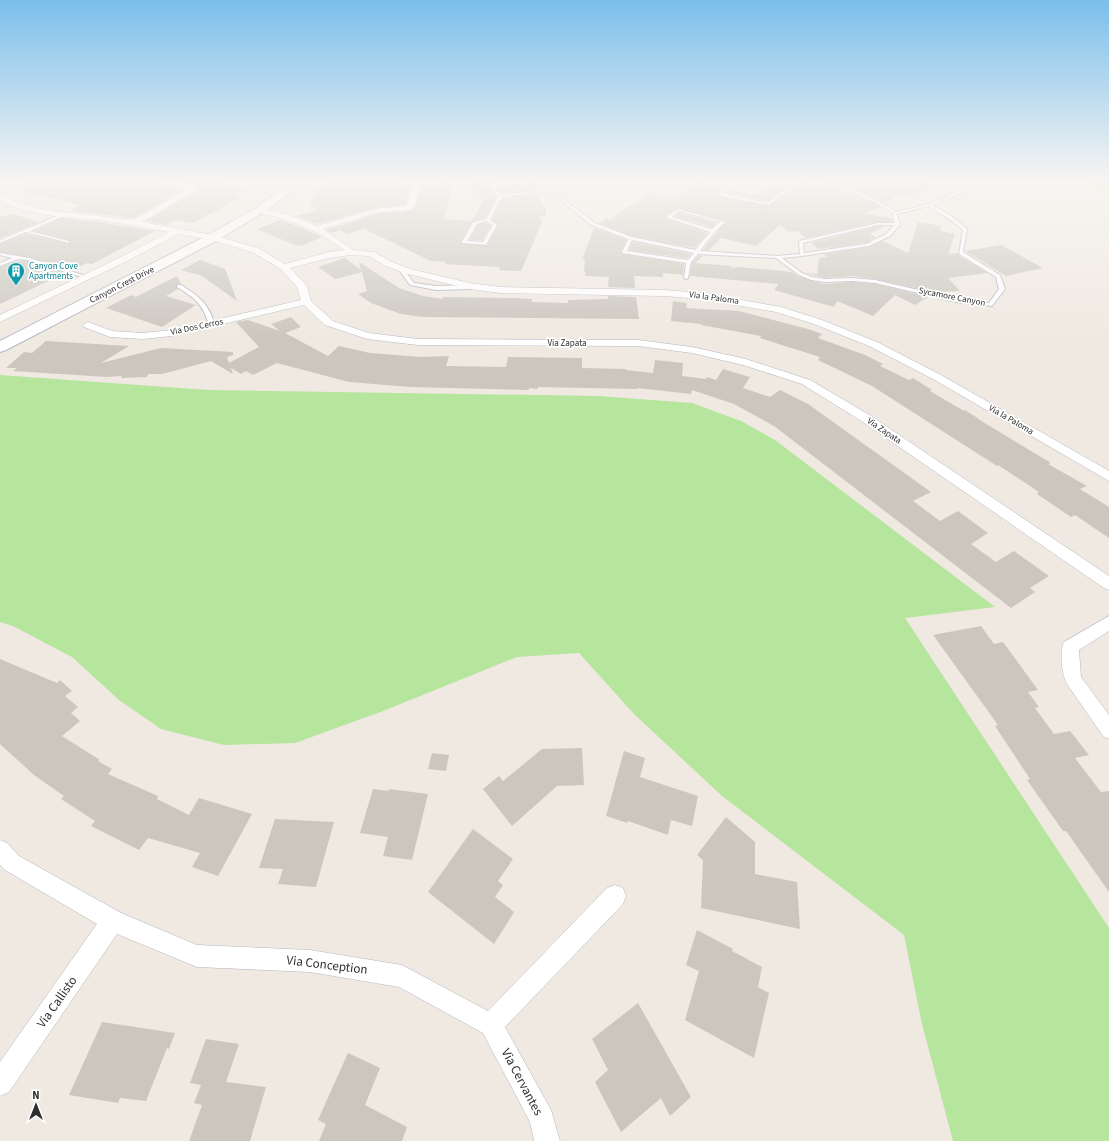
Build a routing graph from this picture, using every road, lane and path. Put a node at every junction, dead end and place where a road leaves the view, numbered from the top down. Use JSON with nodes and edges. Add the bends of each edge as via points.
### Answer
{"nodes":[{"id":1,"x":21,"y":233,"type":"edge"},
{"id":2,"x":34,"y":233,"type":"edge"},
{"id":3,"x":173,"y":233,"type":"edge"},
{"id":4,"x":187,"y":233,"type":"edge"},
{"id":5,"x":198,"y":233,"type":"edge"},
{"id":6,"x":220,"y":233,"type":"edge"},
{"id":7,"x":326,"y":233,"type":"edge"},
{"id":8,"x":469,"y":233,"type":"edge"},
{"id":9,"x":490,"y":233,"type":"edge"},
{"id":10,"x":618,"y":233,"type":"edge"},
{"id":11,"x":710,"y":233,"type":"edge"},
{"id":12,"x":838,"y":233,"type":"edge"},
{"id":13,"x":890,"y":233,"type":"edge"},
{"id":14,"x":964,"y":233,"type":"edge"},
{"id":15,"x":195,"y":235,"type":"junction"},
{"id":16,"x":212,"y":238,"type":"junction"},
{"id":17,"x":631,"y":238,"type":"junction"},
{"id":18,"x":0,"y":242,"type":"edge"},
{"id":19,"x":67,"y":242,"type":"dead end"},
{"id":20,"x":351,"y":252,"type":"junction"},
{"id":21,"x":696,"y":252,"type":"junction"},
{"id":22,"x":0,"y":254,"type":"edge"},
{"id":23,"x":802,"y":254,"type":"junction"},
{"id":24,"x":17,"y":257,"type":"junction"},
{"id":25,"x":777,"y":257,"type":"junction"},
{"id":26,"x":689,"y":262,"type":"junction"},
{"id":27,"x":0,"y":265,"type":"edge"},
{"id":28,"x":284,"y":267,"type":"junction"},
{"id":29,"x":87,"y":277,"type":"junction"},
{"id":30,"x":686,"y":278,"type":"dead end"},
{"id":31,"x":179,"y":286,"type":"dead end"},
{"id":32,"x":306,"y":302,"type":"junction"},
{"id":33,"x":0,"y":319,"type":"edge"},
{"id":34,"x":88,"y":325,"type":"dead end"},
{"id":35,"x":212,"y":325,"type":"junction"},
{"id":36,"x":0,"y":332,"type":"edge"},
{"id":37,"x":0,"y":347,"type":"edge"},
{"id":38,"x":1109,"y":477,"type":"edge"},
{"id":39,"x":1109,"y":584,"type":"edge"},
{"id":40,"x":1109,"y":623,"type":"edge"},
{"id":41,"x":1109,"y":730,"type":"edge"},
{"id":42,"x":0,"y":850,"type":"edge"},
{"id":43,"x":615,"y":896,"type":"dead end"},
{"id":44,"x":113,"y":921,"type":"junction"},
{"id":45,"x":491,"y":1025,"type":"junction"},
{"id":46,"x":0,"y":1083,"type":"edge"},
{"id":47,"x":547,"y":1141,"type":"edge"}],
"edges":[{"from":1,"to":18,"type":"lane"},
{"from":2,"to":19,"type":"lane"},
{"from":3,"to":29,"type":"street"},
{"from":4,"to":15,"type":"street","name":"Via Zapata"},
{"from":5,"to":15,"type":"main road","name":"Canyon Crest Drive"},
{"from":6,"to":16,"type":"main road","name":"Canyon Crest Drive"},
{"from":7,"to":20,"type":"street"},
{"from":8,"to":9,"type":"lane","via":[[464,242],[484,244]]},
{"from":10,"to":17,"type":"lane"},
{"from":11,"to":21,"type":"lane"},
{"from":12,"to":23,"type":"lane","via":[[801,242]]},
{"from":13,"to":23,"type":"lane","via":[[867,245]]},
{"from":14,"to":25,"type":"lane","name":"Sycamore Canyon","via":[[961,253],[998,276],[1002,288],[990,305],[858,280],[822,280],[805,276]]},
{"from":15,"to":16,"type":"street","name":"Via Zapata"},
{"from":15,"to":36,"type":"main road","name":"Canyon Crest Drive"},
{"from":16,"to":28,"type":"street","name":"Via Zapata","via":[[256,250]]},
{"from":16,"to":37,"type":"main road","name":"Canyon Crest Drive"},
{"from":17,"to":21,"type":"lane"},
{"from":17,"to":26,"type":"lane","via":[[624,252]]},
{"from":20,"to":28,"type":"street","name":"Via la Paloma"},
{"from":20,"to":38,"type":"street","name":"Via la Paloma","via":[[371,254],[399,268],[477,287],[500,290],[687,294],[778,309],[873,344],[937,377]]},
{"from":21,"to":25,"type":"lane"},
{"from":21,"to":26,"type":"lane"},
{"from":22,"to":24,"type":"lane"},
{"from":23,"to":25,"type":"lane"},
{"from":24,"to":27,"type":"lane"},
{"from":24,"to":29,"type":"lane"},
{"from":26,"to":30,"type":"lane"},
{"from":28,"to":32,"type":"street","name":"Via Zapata","via":[[302,286]]},
{"from":29,"to":33,"type":"street"},
{"from":31,"to":35,"type":"lane","via":[[203,303]]},
{"from":32,"to":35,"type":"street","name":"Via Dos Cerros"},
{"from":32,"to":39,"type":"street","name":"Via Zapata","via":[[329,323],[367,336],[418,342],[638,343],[692,350],[746,362],[806,382],[867,419]]},
{"from":34,"to":35,"type":"street","name":"Via Dos Cerros","via":[[110,334],[143,336]]},
{"from":40,"to":41,"type":"street","via":[[1070,647],[1073,679]]},
{"from":42,"to":44,"type":"street","name":"Via Conception","via":[[12,863]]},
{"from":43,"to":45,"type":"street"},
{"from":44,"to":45,"type":"street","name":"Via Conception","via":[[198,956],[310,961],[402,976]]},
{"from":44,"to":46,"type":"street","name":"Via Callisto"},
{"from":45,"to":47,"type":"street","name":"Via Cervantes","via":[[542,1119]]}]}
